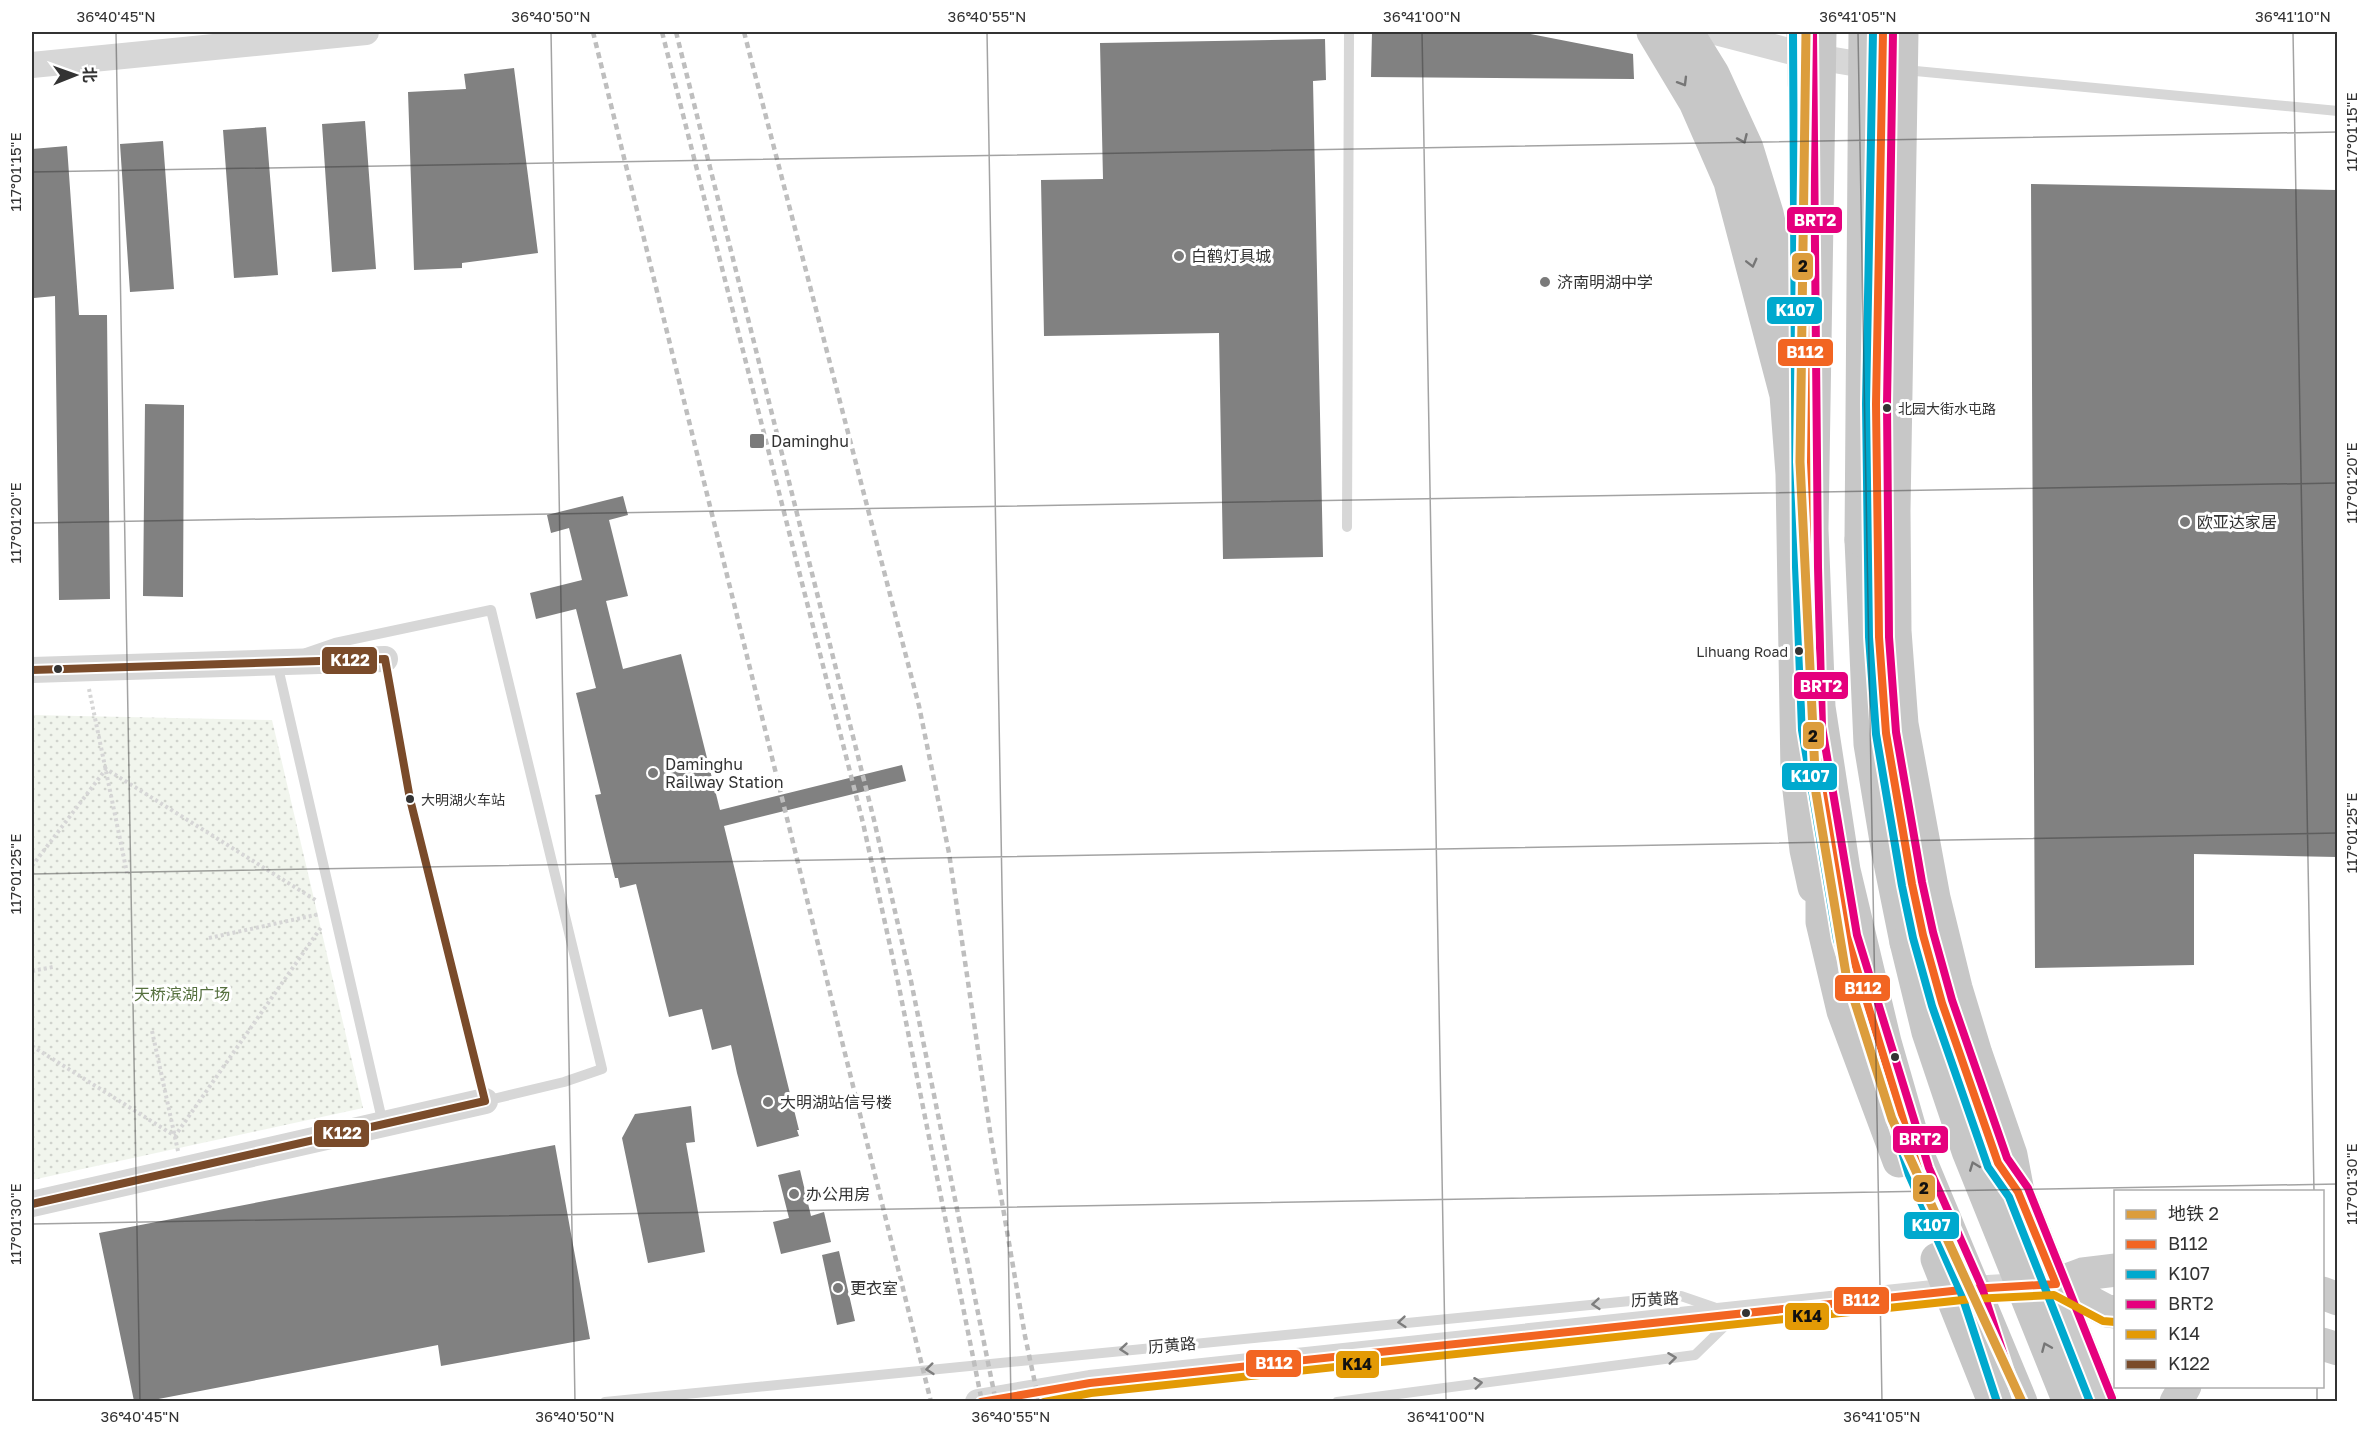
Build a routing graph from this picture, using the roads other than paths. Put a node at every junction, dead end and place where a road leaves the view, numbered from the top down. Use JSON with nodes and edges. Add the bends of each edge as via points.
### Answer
{"nodes":[{"id":1,"x":366,"y":32,"type":"edge"},
{"id":2,"x":1349,"y":32,"type":"edge"},
{"id":3,"x":1653,"y":32,"type":"edge"},
{"id":4,"x":1687,"y":32,"type":"edge"},
{"id":5,"x":1716,"y":32,"type":"edge"},
{"id":6,"x":1865,"y":32,"type":"edge"},
{"id":7,"x":1872,"y":32,"type":"edge"},
{"id":8,"x":1883,"y":32,"type":"edge"},
{"id":9,"x":1902,"y":32,"type":"edge"},
{"id":10,"x":1809,"y":39,"type":"edge"},
{"id":11,"x":32,"y":65,"type":"edge"},
{"id":12,"x":1883,"y":68,"type":"junction"},
{"id":13,"x":2337,"y":111,"type":"edge"},
{"id":14,"x":1898,"y":173,"type":"junction"},
{"id":15,"x":1896,"y":331,"type":"junction"},
{"id":16,"x":1786,"y":394,"type":"junction"},
{"id":17,"x":1347,"y":527,"type":"dead end"},
{"id":18,"x":1861,"y":540,"type":"junction"},
{"id":19,"x":385,"y":659,"type":"joint"},
{"id":20,"x":276,"y":664,"type":"junction"},
{"id":21,"x":32,"y":670,"type":"edge"},
{"id":22,"x":1819,"y":707,"type":"junction"},
{"id":23,"x":1822,"y":922,"type":"junction"},
{"id":24,"x":1844,"y":1011,"type":"junction"},
{"id":25,"x":485,"y":1101,"type":"junction"},
{"id":26,"x":383,"y":1124,"type":"junction"},
{"id":27,"x":1916,"y":1150,"type":"junction"},
{"id":28,"x":2018,"y":1192,"type":"junction"},
{"id":29,"x":32,"y":1204,"type":"edge"},
{"id":30,"x":2114,"y":1270,"type":"edge"},
{"id":31,"x":2056,"y":1284,"type":"junction"},
{"id":32,"x":1971,"y":1289,"type":"junction"},
{"id":33,"x":2114,"y":1312,"type":"edge"},
{"id":34,"x":1735,"y":1315,"type":"junction"},
{"id":35,"x":2184,"y":1388,"type":"edge"},
{"id":36,"x":605,"y":1401,"type":"edge"},
{"id":37,"x":978,"y":1401,"type":"edge"},
{"id":38,"x":1337,"y":1401,"type":"edge"},
{"id":39,"x":1994,"y":1401,"type":"edge"},
{"id":40,"x":2008,"y":1401,"type":"edge"},
{"id":41,"x":2021,"y":1401,"type":"edge"},
{"id":42,"x":2069,"y":1401,"type":"edge"},
{"id":43,"x":2102,"y":1401,"type":"edge"},
{"id":44,"x":2176,"y":1401,"type":"edge"}],
"edges":[{"from":1,"to":11,"type":"street"},
{"from":2,"to":17,"type":"lane"},
{"from":3,"to":16,"type":"highway","one_way":true,"via":[[1695,102],[1730,182]]},
{"from":4,"to":16,"type":"highway","one_way":true,"via":[[1713,74],[1747,148],[1767,213],[1783,288]]},
{"from":5,"to":10,"type":"street"},
{"from":6,"to":18,"type":"highway","bridge":true},
{"from":7,"to":14,"type":"highway"},
{"from":8,"to":12,"type":"main road"},
{"from":9,"to":14,"type":"highway","bridge":true},
{"from":10,"to":12,"type":"street"},
{"from":10,"to":22,"type":"highway","bridge":true,"via":[[1812,529]]},
{"from":10,"to":32,"type":"main road","via":[[1807,567],[1812,728],[1847,937],[1919,1172]]},
{"from":12,"to":13,"type":"lane"},
{"from":12,"to":28,"type":"main road","via":[[1876,412],[1879,637],[1886,734],[1915,894],[1942,1003],[1998,1163]]},
{"from":14,"to":15,"type":"highway","bridge":true},
{"from":15,"to":18,"type":"highway","bridge":true},
{"from":15,"to":28,"type":"highway","bridge":true,"via":[[1896,631],[1902,724],[1934,898],[1953,976],[2011,1155]]},
{"from":16,"to":23,"type":"highway","bridge":true,"via":[[1792,474],[1797,773],[1806,850]]},
{"from":42,"to":18,"type":"highway","one_way":true,"bridge":true,"via":[[1968,1151],[1929,1032],[1906,942],[1870,744]]},
{"from":19,"to":20,"type":"street"},
{"from":19,"to":25,"type":"lane","via":[[410,799]]},
{"from":20,"to":21,"type":"street"},
{"from":20,"to":25,"type":"lane","via":[[335,643],[491,610],[602,1069]]},
{"from":20,"to":26,"type":"lane"},
{"from":22,"to":23,"type":"highway","bridge":true},
{"from":22,"to":27,"type":"highway","bridge":true,"via":[[1844,870],[1885,1042]]},
{"from":23,"to":24,"type":"highway","bridge":true},
{"from":24,"to":27,"type":"highway","bridge":true},
{"from":24,"to":39,"type":"highway","bridge":true},
{"from":25,"to":26,"type":"street"},
{"from":26,"to":29,"type":"street"},
{"from":27,"to":41,"type":"highway","bridge":true},
{"from":28,"to":31,"type":"main road"},
{"from":30,"to":31,"type":"main road","name":"历黄路","via":[[2083,1274]]},
{"from":31,"to":32,"type":"street","name":"历黄路"},
{"from":31,"to":33,"type":"main road"},
{"from":31,"to":43,"type":"main road"},
{"from":32,"to":34,"type":"street","name":"历黄路"},
{"from":32,"to":40,"type":"main road"},
{"from":34,"to":36,"type":"lane","name":"历黄路","one_way":true,"via":[[1681,1296]]},
{"from":34,"to":37,"type":"street","name":"历黄路","via":[[1090,1383]]},
{"from":38,"to":34,"type":"lane","one_way":true,"via":[[1695,1354]]},
{"from":35,"to":44,"type":"main road"}]}
